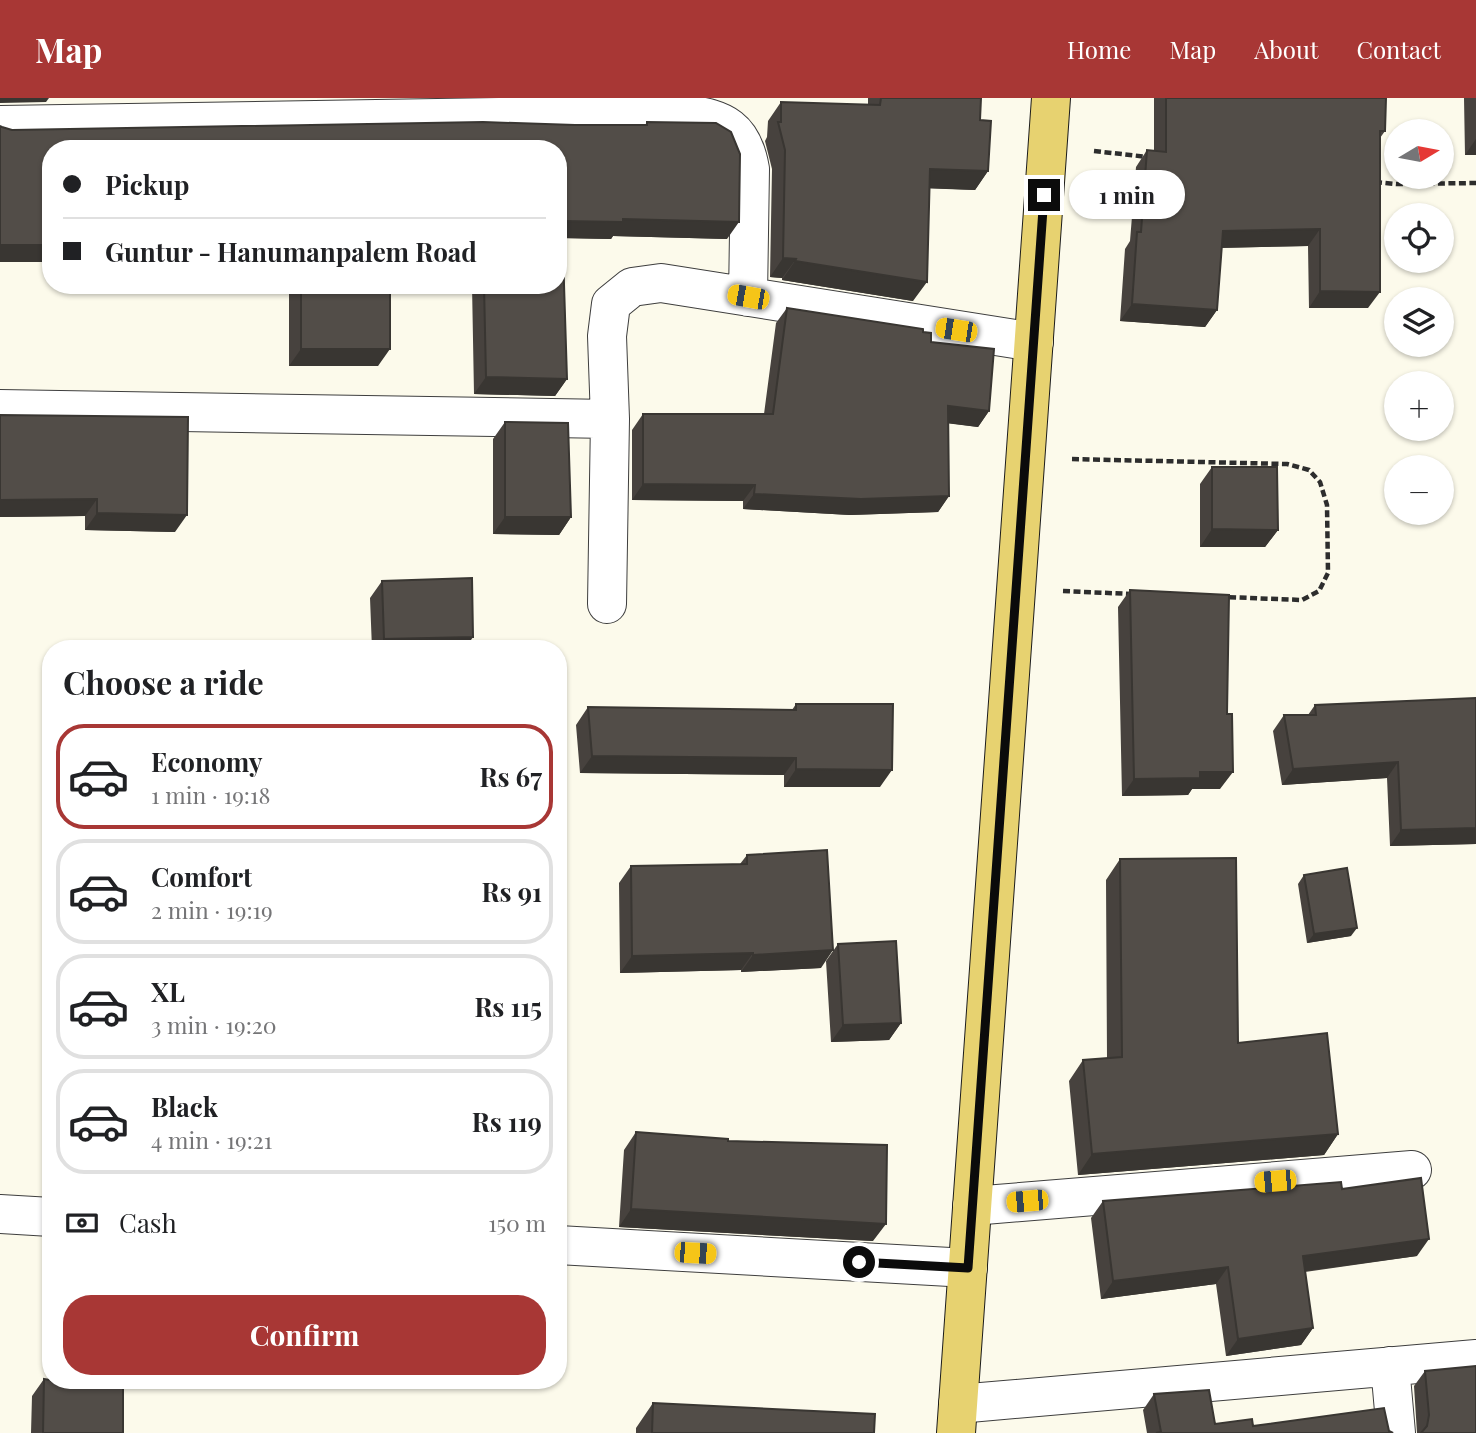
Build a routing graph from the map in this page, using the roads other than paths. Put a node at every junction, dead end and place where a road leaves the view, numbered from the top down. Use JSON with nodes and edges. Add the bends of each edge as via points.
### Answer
{"nodes":[{"id":1,"x":1051,"y":98,"type":"edge"},
{"id":2,"x":0,"y":125,"type":"edge"},
{"id":3,"x":748,"y":297,"type":"junction"},
{"id":4,"x":1034,"y":342,"type":"junction"},
{"id":5,"x":0,"y":409,"type":"edge"},
{"id":6,"x":610,"y":419,"type":"junction"},
{"id":7,"x":607,"y":604,"type":"dead end"},
{"id":8,"x":1412,"y":1170,"type":"dead end"},
{"id":9,"x":972,"y":1206,"type":"junction"},
{"id":10,"x":0,"y":1214,"type":"edge"},
{"id":11,"x":42,"y":1216,"type":"edge"},
{"id":12,"x":567,"y":1246,"type":"edge"},
{"id":13,"x":968,"y":1268,"type":"junction"},
{"id":14,"x":1476,"y":1359,"type":"edge"},
{"id":15,"x":1390,"y":1366,"type":"junction"},
{"id":16,"x":957,"y":1418,"type":"edge"},
{"id":17,"x":1396,"y":1433,"type":"edge"}],
"edges":[{"from":1,"to":4,"type":"main road"},
{"from":2,"to":3,"type":"street","via":[[686,114],[712,118],[733,129],[747,149]]},
{"from":3,"to":4,"type":"street"},
{"from":3,"to":6,"type":"street","via":[[661,283],[632,287],[611,304],[607,336]]},
{"from":4,"to":9,"type":"main road"},
{"from":5,"to":6,"type":"street"},
{"from":6,"to":7,"type":"street"},
{"from":8,"to":9,"type":"street"},
{"from":9,"to":13,"type":"main road"},
{"from":10,"to":11,"type":"street"},
{"from":12,"to":13,"type":"street"},
{"from":13,"to":16,"type":"main road"},
{"from":14,"to":15,"type":"street"},
{"from":15,"to":16,"type":"street"},
{"from":15,"to":17,"type":"street"}]}
